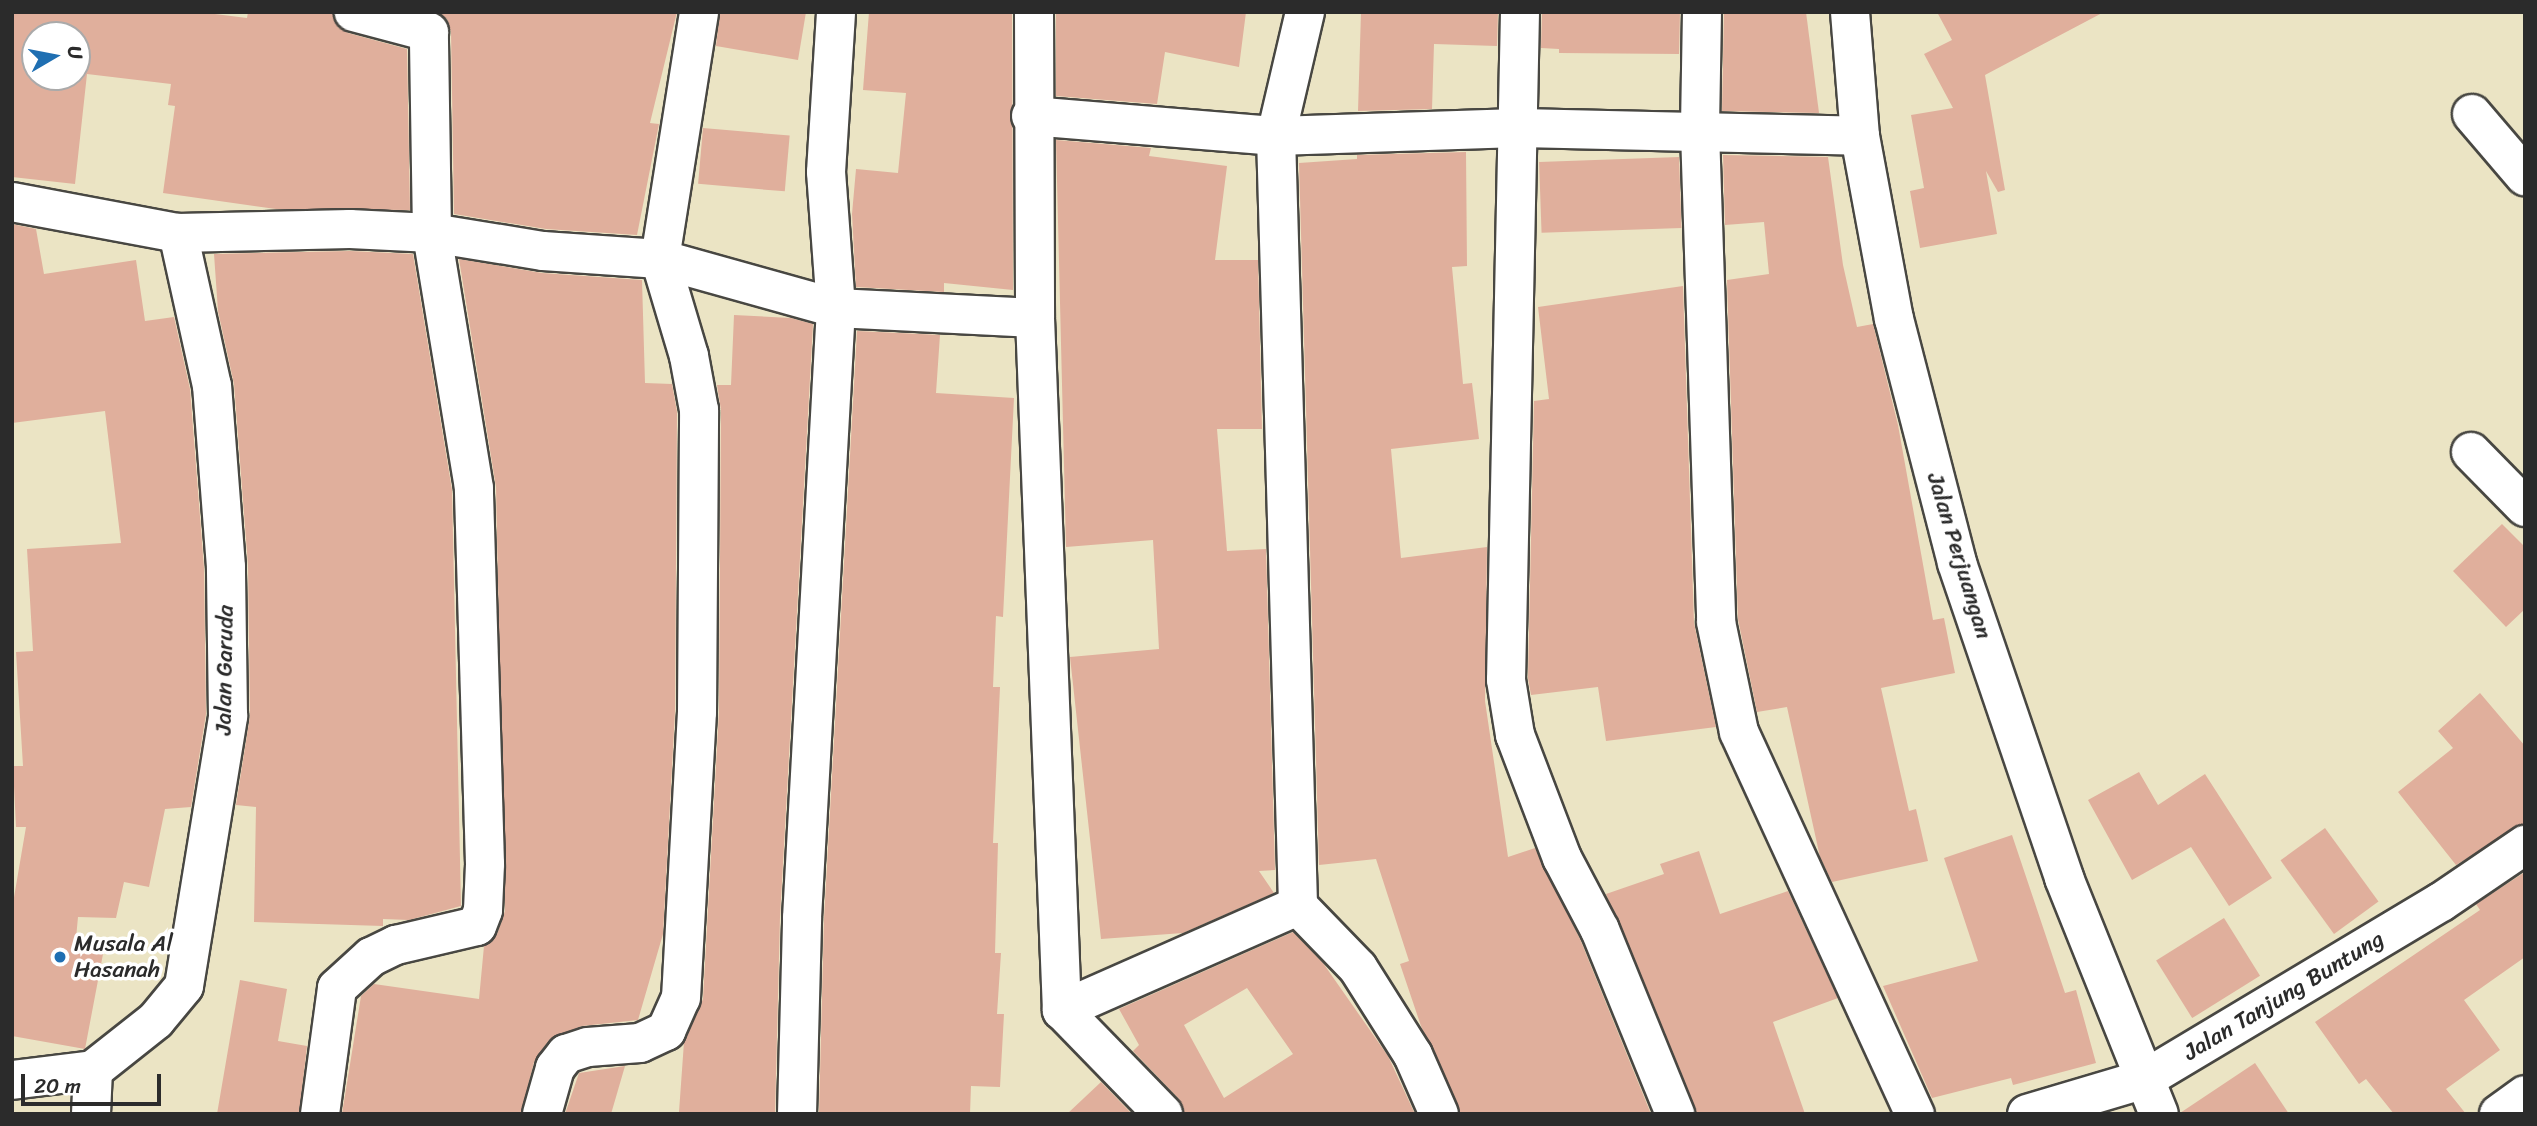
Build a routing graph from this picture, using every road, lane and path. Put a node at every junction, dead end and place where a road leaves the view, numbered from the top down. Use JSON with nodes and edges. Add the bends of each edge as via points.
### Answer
{"nodes":[{"id":1,"x":354,"y":12,"type":"edge"},
{"id":2,"x":699,"y":12,"type":"edge"},
{"id":3,"x":836,"y":12,"type":"edge"},
{"id":4,"x":1034,"y":12,"type":"edge"},
{"id":5,"x":1305,"y":12,"type":"edge"},
{"id":6,"x":1520,"y":12,"type":"edge"},
{"id":7,"x":1702,"y":12,"type":"edge"},
{"id":8,"x":1850,"y":12,"type":"edge"},
{"id":9,"x":433,"y":22,"type":"edge"},
{"id":10,"x":2472,"y":114,"type":"dead end"},
{"id":11,"x":1031,"y":116,"type":"junction"},
{"id":12,"x":1518,"y":128,"type":"junction"},
{"id":13,"x":1700,"y":132,"type":"junction"},
{"id":14,"x":1276,"y":136,"type":"junction"},
{"id":15,"x":1860,"y":136,"type":"junction"},
{"id":16,"x":2525,"y":176,"type":"edge"},
{"id":17,"x":12,"y":202,"type":"edge"},
{"id":18,"x":178,"y":233,"type":"junction"},
{"id":19,"x":432,"y":233,"type":"junction"},
{"id":20,"x":660,"y":258,"type":"junction"},
{"id":21,"x":836,"y":309,"type":"junction"},
{"id":22,"x":1035,"y":318,"type":"junction"},
{"id":23,"x":2471,"y":452,"type":"dead end"},
{"id":24,"x":2525,"y":507,"type":"edge"},
{"id":25,"x":2525,"y":845,"type":"edge"},
{"id":26,"x":1298,"y":906,"type":"junction"},
{"id":27,"x":1062,"y":1010,"type":"junction"},
{"id":28,"x":93,"y":1070,"type":"junction"},
{"id":29,"x":2145,"y":1079,"type":"junction"},
{"id":30,"x":12,"y":1080,"type":"edge"},
{"id":31,"x":2525,"y":1095,"type":"edge"},
{"id":32,"x":90,"y":1114,"type":"edge"},
{"id":33,"x":320,"y":1114,"type":"edge"},
{"id":34,"x":542,"y":1114,"type":"edge"},
{"id":35,"x":797,"y":1114,"type":"edge"},
{"id":36,"x":1163,"y":1114,"type":"edge"},
{"id":37,"x":1439,"y":1114,"type":"edge"},
{"id":38,"x":1675,"y":1114,"type":"edge"},
{"id":39,"x":1915,"y":1114,"type":"edge"},
{"id":40,"x":2027,"y":1114,"type":"edge"},
{"id":41,"x":2160,"y":1114,"type":"edge"},
{"id":42,"x":2499,"y":1114,"type":"edge"}],
"edges":[{"from":1,"to":9,"type":"street"},
{"from":2,"to":20,"type":"street"},
{"from":3,"to":21,"type":"street","via":[[826,172]]},
{"from":4,"to":11,"type":"street"},
{"from":5,"to":14,"type":"street"},
{"from":6,"to":12,"type":"street"},
{"from":7,"to":13,"type":"street"},
{"from":8,"to":15,"type":"street","name":"Jalan Perjuangan"},
{"from":9,"to":19,"type":"street"},
{"from":10,"to":16,"type":"street"},
{"from":11,"to":14,"type":"street"},
{"from":11,"to":22,"type":"street"},
{"from":12,"to":13,"type":"street"},
{"from":12,"to":14,"type":"street"},
{"from":12,"to":38,"type":"street","via":[[1508,694],[1515,735],[1562,858],[1600,930]]},
{"from":13,"to":15,"type":"street"},
{"from":13,"to":39,"type":"street","via":[[1716,622],[1739,732]]},
{"from":14,"to":26,"type":"street"},
{"from":15,"to":29,"type":"street","name":"Jalan Perjuangan","via":[[1894,318],[1957,563],[2064,878]]},
{"from":17,"to":18,"type":"street"},
{"from":18,"to":19,"type":"street","via":[[350,229]]},
{"from":18,"to":28,"type":"street","name":"Jalan Garuda","via":[[212,386],[226,567],[228,716],[184,986],[148,1027]]},
{"from":19,"to":20,"type":"street","via":[[542,251]]},
{"from":19,"to":33,"type":"street","via":[[474,488],[483,910],[477,926],[465,932],[396,945],[371,957],[337,988]]},
{"from":20,"to":21,"type":"street"},
{"from":20,"to":34,"type":"street","via":[[689,356],[699,411],[696,712],[681,998],[666,1031],[640,1043],[588,1047],[566,1054],[555,1068]]},
{"from":21,"to":22,"type":"street"},
{"from":21,"to":35,"type":"street"},
{"from":22,"to":27,"type":"street"},
{"from":23,"to":24,"type":"street"},
{"from":25,"to":29,"type":"street","name":"Jalan Tanjung Buntung","via":[[2441,902]]},
{"from":26,"to":27,"type":"street"},
{"from":26,"to":37,"type":"street","via":[[1358,968],[1413,1055]]},
{"from":27,"to":36,"type":"street"},
{"from":28,"to":30,"type":"street"},
{"from":28,"to":32,"type":"street"},
{"from":29,"to":40,"type":"street","name":"Jalan Tanjung Buntung"},
{"from":29,"to":41,"type":"street","name":"Jalan Perjuangan"},
{"from":31,"to":42,"type":"street"}]}
